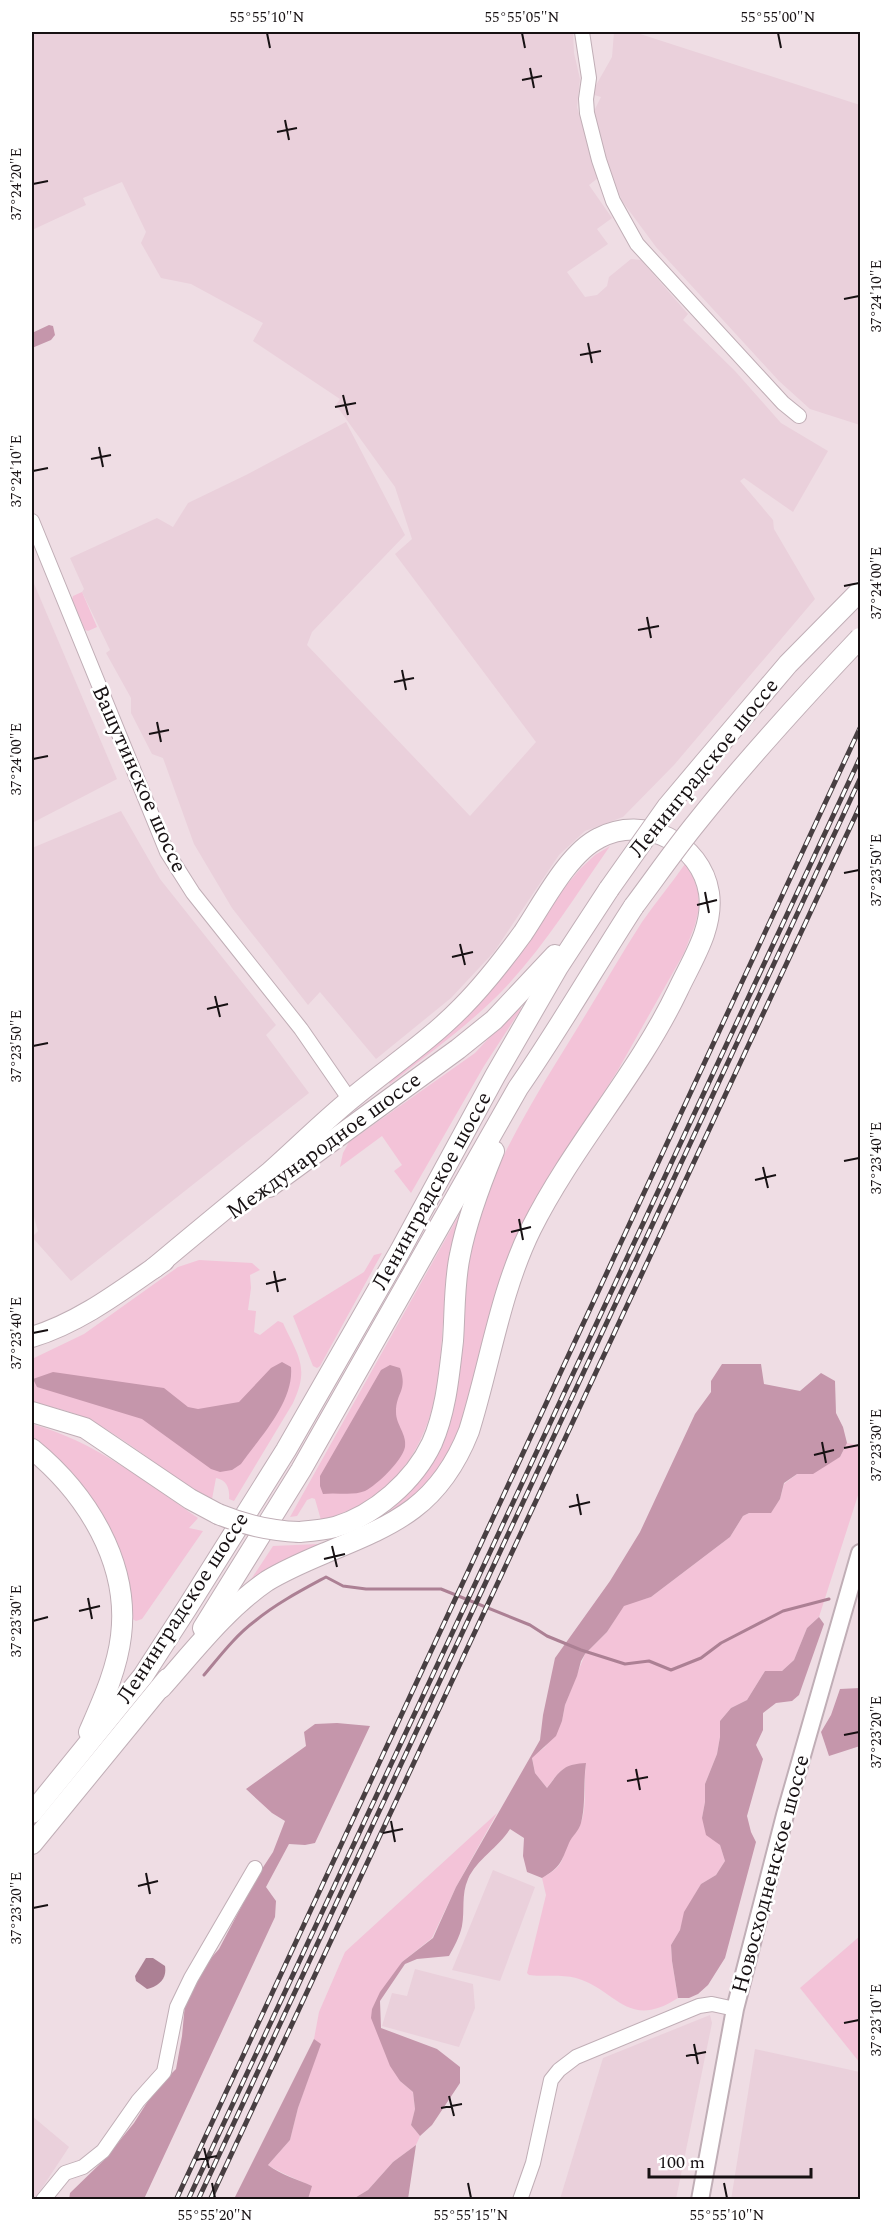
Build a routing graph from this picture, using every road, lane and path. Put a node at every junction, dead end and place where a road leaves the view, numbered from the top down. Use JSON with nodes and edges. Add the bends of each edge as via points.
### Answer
{"nodes":[{"id":1,"x":582,"y":32,"type":"edge"},
{"id":2,"x":799,"y":416,"type":"dead end"},
{"id":3,"x":32,"y":522,"type":"edge"},
{"id":4,"x":861,"y":591,"type":"edge"},
{"id":5,"x":861,"y":638,"type":"edge"},
{"id":6,"x":589,"y":919,"type":"junction"},
{"id":7,"x":544,"y":1050,"type":"junction"},
{"id":8,"x":350,"y":1100,"type":"junction"},
{"id":9,"x":154,"y":1268,"type":"junction"},
{"id":10,"x":32,"y":1337,"type":"edge"},
{"id":11,"x":32,"y":1412,"type":"edge"},
{"id":12,"x":32,"y":1449,"type":"edge"},
{"id":13,"x":861,"y":1553,"type":"edge"},
{"id":14,"x":161,"y":1688,"type":"junction"},
{"id":15,"x":79,"y":1756,"type":"junction"},
{"id":16,"x":32,"y":1813,"type":"edge"},
{"id":17,"x":32,"y":1844,"type":"edge"},
{"id":18,"x":255,"y":1868,"type":"dead end"},
{"id":19,"x":735,"y":2009,"type":"junction"},
{"id":20,"x":43,"y":2199,"type":"edge"},
{"id":21,"x":520,"y":2199,"type":"edge"},
{"id":22,"x":700,"y":2199,"type":"edge"}],
"edges":[{"from":1,"to":2,"type":"street","via":[[589,78],[586,99],[599,160],[613,201],[637,244],[783,404]]},
{"from":3,"to":8,"type":"street","name":"Вашутинское шоссе","via":[[167,852],[193,893],[301,1029]]},
{"from":4,"to":6,"type":"highway","name":"Ленинградское шоссе","bridge":true,"via":[[788,664],[667,807]]},
{"from":5,"to":7,"type":"highway","name":"Ленинградское шоссе","bridge":true,"via":[[695,824],[634,906]]},
{"from":6,"to":9,"type":"highway","name":"Международное шоссе","via":[[494,1020],[458,1049]]},
{"from":6,"to":15,"type":"highway","name":"Ленинградское шоссе","via":[[501,1066],[286,1450],[143,1676]]},
{"from":7,"to":11,"type":"highway","bridge":true,"via":[[476,1193],[459,1256],[445,1400],[432,1443],[402,1485],[380,1505],[334,1527],[277,1532],[252,1527],[190,1499],[85,1428]]},
{"from":7,"to":14,"type":"highway","name":"Ленинградское шоссе","via":[[501,1118],[301,1470]]},
{"from":8,"to":9,"type":"highway"},
{"from":8,"to":14,"type":"highway","via":[[458,1011],[490,977],[572,860],[589,843],[622,830],[646,830],[679,844],[696,861],[709,894],[706,930],[662,1023],[531,1229],[511,1276],[469,1431],[446,1478],[398,1520],[268,1580],[237,1605]]},
{"from":9,"to":10,"type":"highway","name":"Международное шоссе","via":[[80,1316]]},
{"from":12,"to":15,"type":"highway","via":[[82,1500],[110,1552],[123,1607],[114,1666]]},
{"from":13,"to":19,"type":"main road","name":"Новосходненское шоссе","via":[[785,1815]]},
{"from":14,"to":17,"type":"highway","name":"Ленинградское шоссе"},
{"from":15,"to":16,"type":"highway","name":"Ленинградское шоссе"},
{"from":18,"to":20,"type":"street","via":[[177,2007],[164,2072],[103,2151],[84,2167],[65,2173]]},
{"from":19,"to":21,"type":"street","via":[[712,2004],[699,2006],[576,2057],[559,2070],[551,2080],[533,2163]]},
{"from":19,"to":22,"type":"main road","name":"Новосходненское шоссе"}]}
